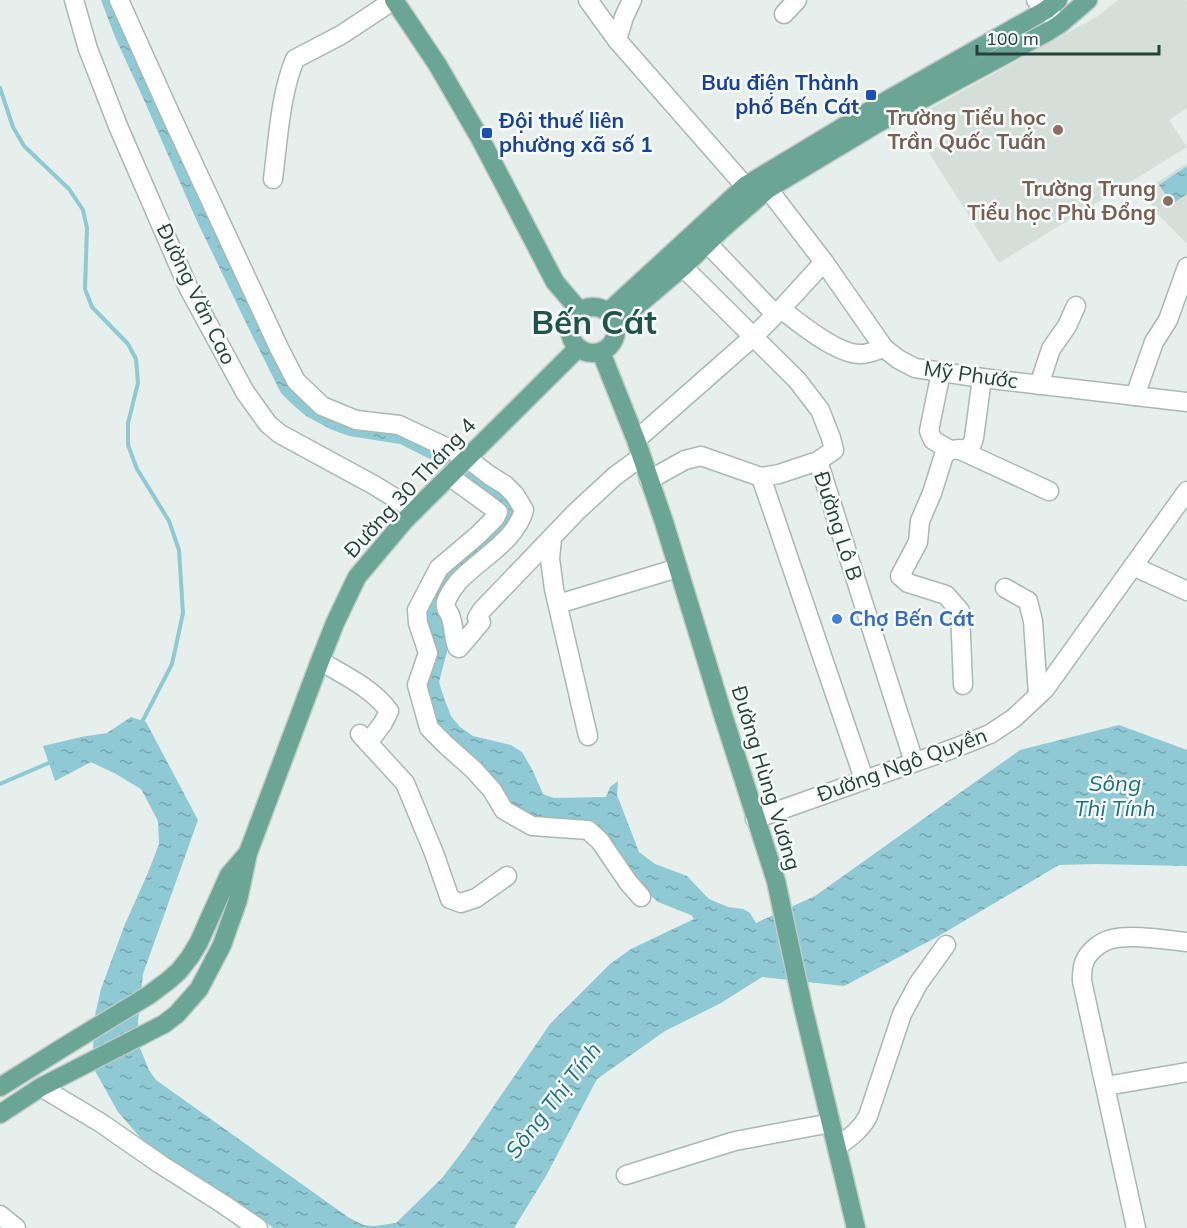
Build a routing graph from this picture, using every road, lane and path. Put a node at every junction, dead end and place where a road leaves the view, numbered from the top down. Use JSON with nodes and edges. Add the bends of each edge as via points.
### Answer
{"nodes":[{"id":1,"x":74,"y":0,"type":"edge"},
{"id":2,"x":118,"y":0,"type":"edge"},
{"id":3,"x":394,"y":0,"type":"edge"},
{"id":4,"x":588,"y":0,"type":"edge"},
{"id":5,"x":632,"y":0,"type":"edge"},
{"id":6,"x":797,"y":0,"type":"edge"},
{"id":7,"x":1088,"y":0,"type":"edge"},
{"id":8,"x":1047,"y":3,"type":"edge"},
{"id":9,"x":784,"y":14,"type":"dead end"},
{"id":10,"x":1060,"y":24,"type":"junction"},
{"id":11,"x":617,"y":40,"type":"junction"},
{"id":12,"x":874,"y":117,"type":"junction"},
{"id":13,"x":273,"y":179,"type":"dead end"},
{"id":14,"x":745,"y":186,"type":"junction"},
{"id":15,"x":768,"y":189,"type":"junction"},
{"id":16,"x":708,"y":244,"type":"junction"},
{"id":17,"x":824,"y":262,"type":"junction"},
{"id":18,"x":683,"y":267,"type":"junction"},
{"id":19,"x":1187,"y":267,"type":"edge"},
{"id":20,"x":638,"y":295,"type":"junction"},
{"id":21,"x":1076,"y":306,"type":"dead end"},
{"id":22,"x":579,"y":310,"type":"junction"},
{"id":23,"x":778,"y":312,"type":"junction"},
{"id":24,"x":612,"y":319,"type":"junction"},
{"id":25,"x":753,"y":337,"type":"junction"},
{"id":26,"x":579,"y":348,"type":"junction"},
{"id":27,"x":884,"y":348,"type":"junction"},
{"id":28,"x":601,"y":352,"type":"junction"},
{"id":29,"x":941,"y":372,"type":"junction"},
{"id":30,"x":982,"y":378,"type":"junction"},
{"id":31,"x":1039,"y":385,"type":"junction"},
{"id":32,"x":1135,"y":396,"type":"junction"},
{"id":33,"x":1187,"y":402,"type":"edge"},
{"id":34,"x":639,"y":448,"type":"junction"},
{"id":35,"x":954,"y":450,"type":"junction"},
{"id":36,"x":466,"y":459,"type":"junction"},
{"id":37,"x":818,"y":461,"type":"junction"},
{"id":38,"x":450,"y":475,"type":"junction"},
{"id":39,"x":761,"y":477,"type":"junction"},
{"id":40,"x":649,"y":480,"type":"junction"},
{"id":41,"x":1049,"y":491,"type":"dead end"},
{"id":42,"x":1187,"y":491,"type":"edge"},
{"id":43,"x":415,"y":510,"type":"junction"},
{"id":44,"x":552,"y":538,"type":"junction"},
{"id":45,"x":1133,"y":566,"type":"junction"},
{"id":46,"x":678,"y":568,"type":"junction"},
{"id":47,"x":1005,"y":588,"type":"dead end"},
{"id":48,"x":1187,"y":591,"type":"edge"},
{"id":49,"x":558,"y":604,"type":"junction"},
{"id":50,"x":320,"y":661,"type":"junction"},
{"id":51,"x":963,"y":685,"type":"dead end"},
{"id":52,"x":1038,"y":695,"type":"junction"},
{"id":53,"x":588,"y":736,"type":"dead end"},
{"id":54,"x":914,"y":762,"type":"junction"},
{"id":55,"x":864,"y":779,"type":"junction"},
{"id":56,"x":755,"y":819,"type":"junction"},
{"id":57,"x":248,"y":853,"type":"junction"},
{"id":58,"x":507,"y":876,"type":"dead end"},
{"id":59,"x":641,"y":897,"type":"dead end"},
{"id":60,"x":1187,"y":942,"type":"edge"},
{"id":61,"x":946,"y":945,"type":"dead end"},
{"id":62,"x":1187,"y":1072,"type":"edge"},
{"id":63,"x":1106,"y":1086,"type":"junction"},
{"id":64,"x":0,"y":1087,"type":"edge"},
{"id":65,"x":41,"y":1087,"type":"junction"},
{"id":66,"x":0,"y":1114,"type":"edge"},
{"id":67,"x":831,"y":1123,"type":"junction"},
{"id":68,"x":837,"y":1147,"type":"junction"},
{"id":69,"x":626,"y":1175,"type":"dead end"},
{"id":70,"x":0,"y":1215,"type":"edge"},
{"id":71,"x":16,"y":1228,"type":"edge"},
{"id":72,"x":258,"y":1228,"type":"edge"},
{"id":73,"x":856,"y":1228,"type":"edge"},
{"id":74,"x":1136,"y":1228,"type":"edge"}],
"edges":[{"from":1,"to":43,"type":"street","name":"Đường Văn Cao","via":[[118,126],[184,277],[258,412],[280,434]]},
{"from":2,"to":36,"type":"street","via":[[296,381],[322,406],[356,420],[399,425]]},
{"from":3,"to":13,"type":"street","via":[[296,59],[282,111]]},
{"from":3,"to":22,"type":"main road","via":[[481,140],[555,282]]},
{"from":4,"to":11,"type":"street"},
{"from":5,"to":11,"type":"street"},
{"from":6,"to":9,"type":"street"},
{"from":7,"to":10,"type":"main road"},
{"from":8,"to":10,"type":"street"},
{"from":8,"to":12,"type":"main road"},
{"from":10,"to":12,"type":"main road"},
{"from":11,"to":14,"type":"street"},
{"from":12,"to":14,"type":"main road"},
{"from":12,"to":15,"type":"main road"},
{"from":14,"to":15,"type":"main road"},
{"from":14,"to":20,"type":"main road"},
{"from":15,"to":16,"type":"main road"},
{"from":15,"to":17,"type":"street","name":"Mỹ Phước"},
{"from":16,"to":18,"type":"main road"},
{"from":16,"to":23,"type":"street"},
{"from":17,"to":23,"type":"street"},
{"from":17,"to":27,"type":"street","name":"Mỹ Phước"},
{"from":18,"to":20,"type":"main road"},
{"from":18,"to":25,"type":"street"},
{"from":19,"to":32,"type":"street"},
{"from":20,"to":24,"type":"main road"},
{"from":21,"to":31,"type":"street","via":[[1051,349]]},
{"from":22,"to":24,"type":"main road","via":[[602,308]]},
{"from":22,"to":26,"type":"main road","via":[[569,329]]},
{"from":23,"to":25,"type":"street"},
{"from":23,"to":27,"type":"street","via":[[844,351],[862,354]]},
{"from":24,"to":28,"type":"main road","via":[[616,333],[608,348]]},
{"from":25,"to":34,"type":"street"},
{"from":25,"to":37,"type":"street","via":[[797,380],[820,410],[834,450]]},
{"from":26,"to":28,"type":"main road"},
{"from":26,"to":36,"type":"main road","name":"Đường 30 Tháng 4"},
{"from":27,"to":29,"type":"street","name":"Mỹ Phước","via":[[915,368]]},
{"from":28,"to":34,"type":"main road","name":"Đường Hùng Vương"},
{"from":29,"to":30,"type":"street","name":"Mỹ Phước"},
{"from":29,"to":35,"type":"street","via":[[929,430],[933,440]]},
{"from":30,"to":31,"type":"street","name":"Mỹ Phước"},
{"from":30,"to":35,"type":"street","via":[[974,438],[967,449]]},
{"from":31,"to":32,"type":"street","name":"Mỹ Phước"},
{"from":32,"to":33,"type":"street","name":"Mỹ Phước"},
{"from":34,"to":40,"type":"main road","name":"Đường Hùng Vương"},
{"from":34,"to":44,"type":"street"},
{"from":35,"to":41,"type":"street"},
{"from":35,"to":51,"type":"street","via":[[944,456],[920,521],[918,542],[900,576],[908,583],[946,595],[960,611]]},
{"from":36,"to":38,"type":"main road","name":"Đường 30 Tháng 4"},
{"from":36,"to":44,"type":"street","via":[[505,485],[524,510],[515,531],[468,570],[446,600],[457,647],[481,622],[477,618],[482,610]]},
{"from":37,"to":39,"type":"street"},
{"from":37,"to":54,"type":"street","name":"Đường Lô B"},
{"from":38,"to":43,"type":"main road","name":"Đường 30 Tháng 4"},
{"from":38,"to":59,"type":"street","via":[[498,512],[439,568],[417,610],[428,653],[417,685],[429,728],[474,770],[504,810],[532,826],[588,830]]},
{"from":39,"to":40,"type":"street","via":[[701,456],[685,460]]},
{"from":39,"to":55,"type":"street"},
{"from":40,"to":46,"type":"main road","name":"Đường Hùng Vương"},
{"from":42,"to":45,"type":"street","name":"Đường Ngô Quyền"},
{"from":43,"to":50,"type":"main road","name":"Đường 30 Tháng 4","via":[[357,577]]},
{"from":44,"to":49,"type":"street","via":[[550,559]]},
{"from":45,"to":48,"type":"street"},
{"from":45,"to":52,"type":"street","name":"Đường Ngô Quyền"},
{"from":46,"to":49,"type":"street"},
{"from":46,"to":56,"type":"main road","name":"Đường Hùng Vương"},
{"from":47,"to":52,"type":"street","via":[[1028,601]]},
{"from":49,"to":53,"type":"street"},
{"from":50,"to":57,"type":"main road","name":"Đường 30 Tháng 4"},
{"from":50,"to":58,"type":"street","via":[[359,684],[389,711],[383,723],[364,739],[405,783],[450,899],[461,903],[476,898]]},
{"from":52,"to":54,"type":"street","name":"Đường Ngô Quyền","via":[[990,734]]},
{"from":54,"to":55,"type":"street","name":"Đường Ngô Quyền"},
{"from":55,"to":56,"type":"street","name":"Đường Ngô Quyền"},
{"from":56,"to":67,"type":"main road","name":"Đường Hùng Vương","via":[[776,881]]},
{"from":57,"to":64,"type":"main road","name":"Đường 30 Tháng 4","via":[[229,875],[190,957],[170,980]]},
{"from":57,"to":65,"type":"main road","name":"Đường 30 Tháng 4","via":[[238,900],[222,945],[199,989],[177,1014]]},
{"from":60,"to":63,"type":"street","via":[[1112,939],[1090,952],[1083,965],[1082,981]]},
{"from":61,"to":68,"type":"street","via":[[902,1014],[865,1123]]},
{"from":62,"to":63,"type":"street"},
{"from":63,"to":74,"type":"street"},
{"from":65,"to":66,"type":"main road","name":"Đường 30 Tháng 4"},
{"from":65,"to":72,"type":"street"},
{"from":67,"to":68,"type":"main road","name":"Đường Hùng Vương"},
{"from":67,"to":69,"type":"street","via":[[735,1141]]},
{"from":68,"to":73,"type":"main road","name":"Đường Hùng Vương"},
{"from":70,"to":71,"type":"street"}]}
